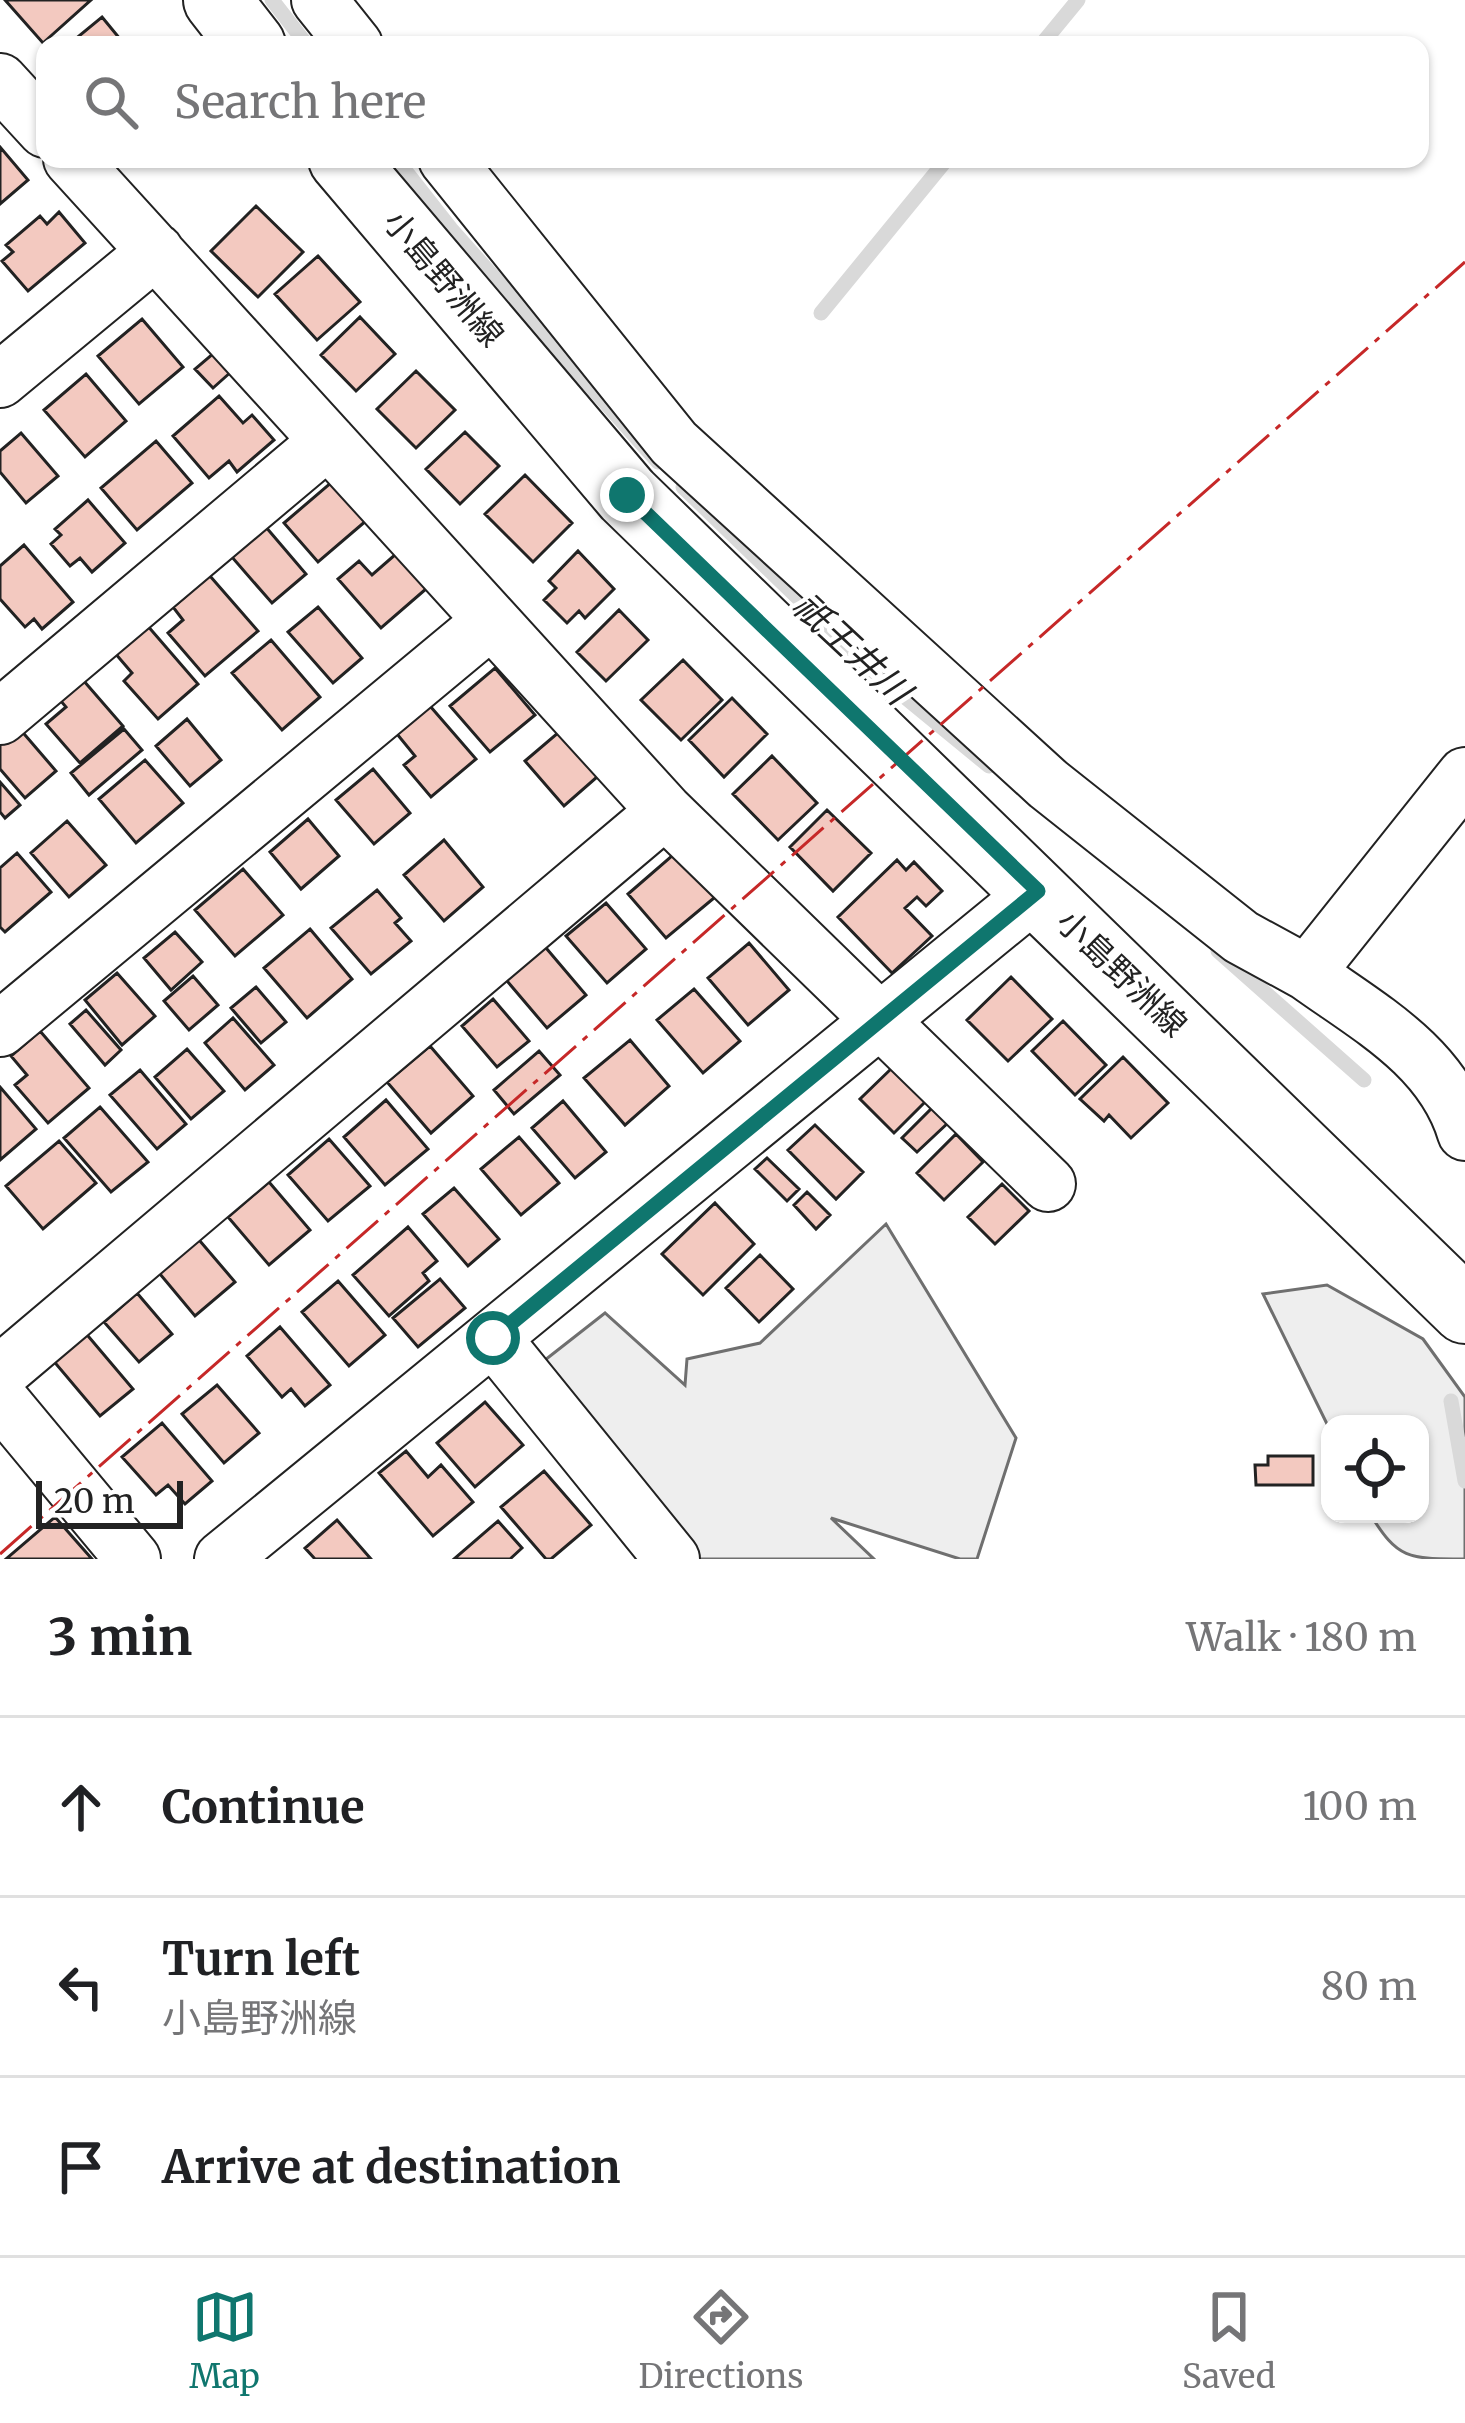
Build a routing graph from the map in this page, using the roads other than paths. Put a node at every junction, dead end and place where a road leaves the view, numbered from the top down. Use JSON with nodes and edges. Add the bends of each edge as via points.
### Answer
{"nodes":[{"id":1,"x":217,"y":0,"type":"edge"},
{"id":2,"x":319,"y":0,"type":"edge"},
{"id":3,"x":245,"y":36,"type":"edge"},
{"id":4,"x":348,"y":36,"type":"edge"},
{"id":5,"x":0,"y":81,"type":"edge"},
{"id":6,"x":36,"y":120,"type":"edge"},
{"id":7,"x":79,"y":168,"type":"edge"},
{"id":8,"x":350,"y":168,"type":"edge"},
{"id":9,"x":453,"y":168,"type":"edge"},
{"id":10,"x":156,"y":251,"type":"junction"},
{"id":11,"x":0,"y":380,"type":"edge"},
{"id":12,"x":328,"y":441,"type":"junction"},
{"id":13,"x":491,"y":621,"type":"junction"},
{"id":14,"x":0,"y":717,"type":"edge"},
{"id":15,"x":1465,"y":776,"type":"edge"},
{"id":16,"x":665,"y":811,"type":"junction"},
{"id":17,"x":1038,"y":891,"type":"junction"},
{"id":18,"x":1306,"y":973,"type":"junction"},
{"id":19,"x":880,"y":1020,"type":"junction"},
{"id":20,"x":0,"y":1029,"type":"edge"},
{"id":21,"x":1465,"y":1133,"type":"edge"},
{"id":22,"x":1048,"y":1184,"type":"dead end"},
{"id":23,"x":1465,"y":1310,"type":"edge"},
{"id":24,"x":493,"y":1338,"type":"junction"},
{"id":25,"x":0,"y":1373,"type":"edge"},
{"id":26,"x":0,"y":1400,"type":"edge"},
{"id":27,"x":643,"y":1549,"type":"edge"},
{"id":28,"x":133,"y":1559,"type":"edge"},
{"id":29,"x":222,"y":1559,"type":"edge"}],
"edges":[{"from":1,"to":3,"type":"main road"},
{"from":2,"to":4,"type":"street"},
{"from":5,"to":6,"type":"street"},
{"from":7,"to":10,"type":"street"},
{"from":8,"to":17,"type":"main road","name":"小島野洲線","via":[[627,495]]},
{"from":9,"to":18,"type":"street","via":[[674,443],[1048,784],[1241,937]]},
{"from":10,"to":11,"type":"street"},
{"from":10,"to":12,"type":"street"},
{"from":12,"to":13,"type":"street"},
{"from":12,"to":14,"type":"street"},
{"from":13,"to":16,"type":"street"},
{"from":13,"to":20,"type":"street"},
{"from":15,"to":18,"type":"street"},
{"from":16,"to":19,"type":"street"},
{"from":16,"to":25,"type":"street"},
{"from":17,"to":19,"type":"street"},
{"from":17,"to":23,"type":"main road","name":"小島野洲線"},
{"from":18,"to":21,"type":"street","via":[[1421,1056]]},
{"from":19,"to":22,"type":"street"},
{"from":19,"to":24,"type":"street"},
{"from":24,"to":27,"type":"street"},
{"from":24,"to":29,"type":"street"},
{"from":26,"to":28,"type":"street"}]}
